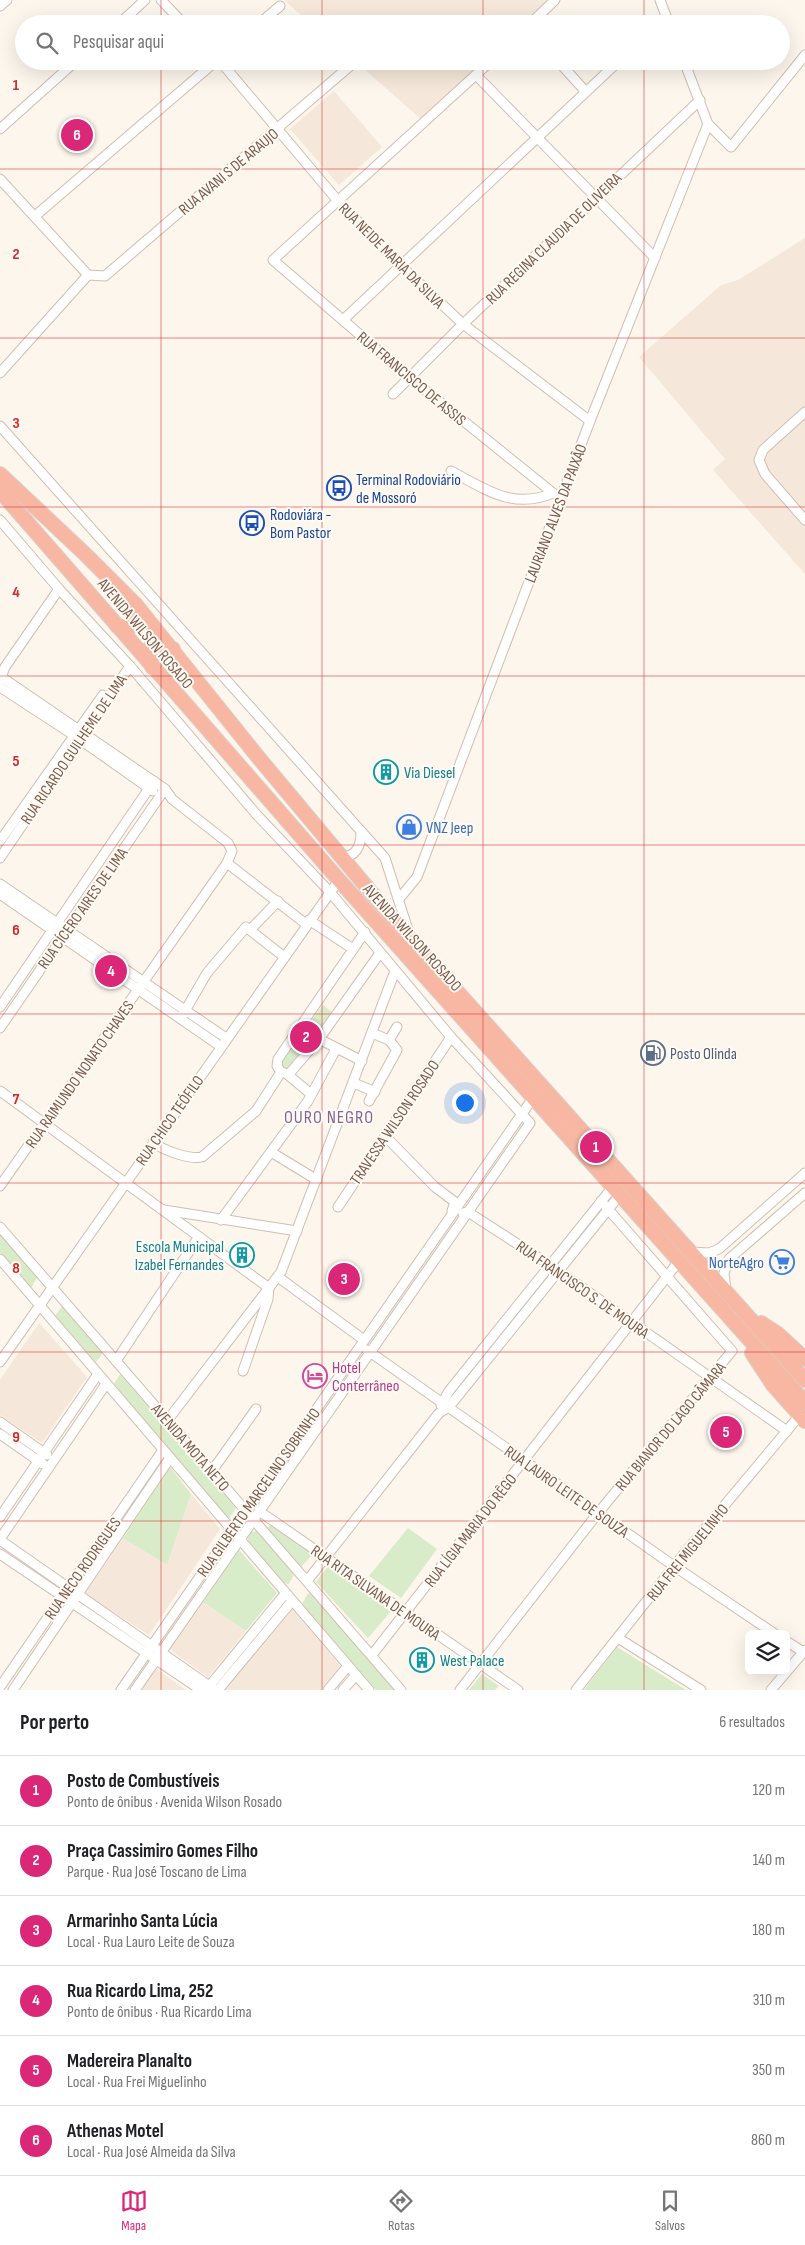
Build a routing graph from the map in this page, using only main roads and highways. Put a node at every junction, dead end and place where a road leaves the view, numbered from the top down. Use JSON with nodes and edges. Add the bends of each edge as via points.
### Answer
{"nodes":[{"id":1,"x":0,"y":474,"type":"edge"},
{"id":2,"x":0,"y":492,"type":"edge"},
{"id":3,"x":136,"y":605,"type":"junction"},
{"id":4,"x":116,"y":626,"type":"junction"},
{"id":5,"x":173,"y":649,"type":"junction"},
{"id":6,"x":152,"y":668,"type":"junction"},
{"id":7,"x":684,"y":1257,"type":"junction"},
{"id":8,"x":736,"y":1314,"type":"junction"},
{"id":9,"x":805,"y":1359,"type":"edge"},
{"id":10,"x":805,"y":1380,"type":"edge"},
{"id":11,"x":805,"y":1402,"type":"edge"},
{"id":12,"x":802,"y":1418,"type":"edge"}],
"edges":[{"from":1,"to":3,"type":"highway","name":"AVENIDA WILSON ROSADO"},
{"from":2,"to":4,"type":"highway","name":"AVENIDA WILSON ROSADO"},
{"from":3,"to":4,"type":"highway","via":[[139,620],[136,624],[128,628]]},
{"from":3,"to":5,"type":"highway","name":"AVENIDA WILSON ROSADO"},
{"from":4,"to":6,"type":"highway","name":"AVENIDA WILSON ROSADO"},
{"from":5,"to":6,"type":"highway","via":[[157,645],[149,649]]},
{"from":5,"to":7,"type":"highway","name":"AVENIDA WILSON ROSADO","via":[[340,856]]},
{"from":6,"to":7,"type":"highway","name":"AVENIDA WILSON ROSADO","via":[[615,1192]]},
{"from":7,"to":8,"type":"highway","name":"AVENIDA WILSON ROSADO"},
{"from":7,"to":8,"type":"highway","name":"AVENIDA WILSON ROSADO","via":[[727,1295]]},
{"from":8,"to":9,"type":"highway","via":[[778,1334]]},
{"from":8,"to":10,"type":"highway","name":"AVENIDA WILSON ROSADO","via":[[771,1342]]},
{"from":8,"to":11,"type":"highway","name":"AVENIDA WILSON ROSADO","via":[[761,1353]]},
{"from":8,"to":12,"type":"highway","via":[[774,1385]]}]}
